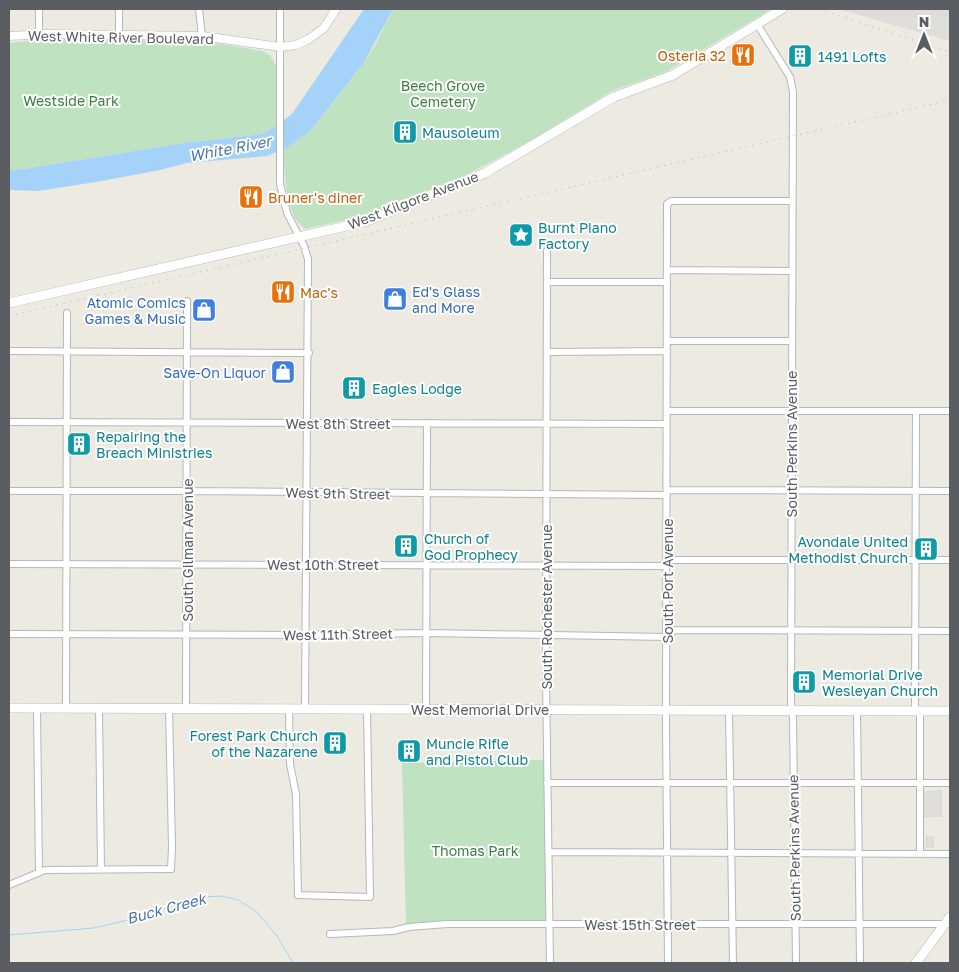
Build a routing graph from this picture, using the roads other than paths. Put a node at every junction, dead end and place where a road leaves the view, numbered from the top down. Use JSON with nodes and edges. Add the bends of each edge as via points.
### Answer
{"nodes":[{"id":1,"x":39,"y":9,"type":"edge"},
{"id":2,"x":119,"y":9,"type":"edge"},
{"id":3,"x":199,"y":9,"type":"edge"},
{"id":4,"x":280,"y":9,"type":"edge"},
{"id":5,"x":336,"y":9,"type":"edge"},
{"id":6,"x":782,"y":9,"type":"edge"},
{"id":7,"x":757,"y":24,"type":"junction"},
{"id":8,"x":39,"y":34,"type":"junction"},
{"id":9,"x":119,"y":35,"type":"junction"},
{"id":10,"x":9,"y":36,"type":"edge"},
{"id":11,"x":202,"y":36,"type":"junction"},
{"id":12,"x":280,"y":47,"type":"junction"},
{"id":13,"x":792,"y":201,"type":"junction"},
{"id":14,"x":298,"y":238,"type":"junction"},
{"id":15,"x":547,"y":252,"type":"dead end"},
{"id":16,"x":667,"y":270,"type":"junction"},
{"id":17,"x":792,"y":271,"type":"junction"},
{"id":18,"x":547,"y":282,"type":"junction"},
{"id":19,"x":667,"y":282,"type":"junction"},
{"id":20,"x":187,"y":301,"type":"dead end"},
{"id":21,"x":9,"y":303,"type":"edge"},
{"id":22,"x":67,"y":312,"type":"dead end"},
{"id":23,"x":667,"y":341,"type":"junction"},
{"id":24,"x":792,"y":341,"type":"junction"},
{"id":25,"x":9,"y":351,"type":"edge"},
{"id":26,"x":67,"y":351,"type":"junction"},
{"id":27,"x":667,"y":351,"type":"junction"},
{"id":28,"x":187,"y":352,"type":"junction"},
{"id":29,"x":547,"y":352,"type":"junction"},
{"id":30,"x":309,"y":353,"type":"junction"},
{"id":31,"x":667,"y":411,"type":"junction"},
{"id":32,"x":791,"y":411,"type":"junction"},
{"id":33,"x":916,"y":411,"type":"junction"},
{"id":34,"x":950,"y":411,"type":"edge"},
{"id":35,"x":9,"y":422,"type":"edge"},
{"id":36,"x":67,"y":422,"type":"junction"},
{"id":37,"x":187,"y":423,"type":"junction"},
{"id":38,"x":308,"y":423,"type":"junction"},
{"id":39,"x":427,"y":423,"type":"junction"},
{"id":40,"x":547,"y":424,"type":"junction"},
{"id":41,"x":666,"y":424,"type":"junction"},
{"id":42,"x":9,"y":491,"type":"edge"},
{"id":43,"x":187,"y":491,"type":"junction"},
{"id":44,"x":791,"y":491,"type":"junction"},
{"id":45,"x":916,"y":491,"type":"junction"},
{"id":46,"x":950,"y":491,"type":"edge"},
{"id":47,"x":66,"y":492,"type":"junction"},
{"id":48,"x":307,"y":492,"type":"junction"},
{"id":49,"x":667,"y":493,"type":"junction"},
{"id":50,"x":427,"y":494,"type":"junction"},
{"id":51,"x":546,"y":495,"type":"junction"},
{"id":52,"x":950,"y":560,"type":"edge"},
{"id":53,"x":791,"y":561,"type":"junction"},
{"id":54,"x":915,"y":561,"type":"junction"},
{"id":55,"x":666,"y":563,"type":"junction"},
{"id":56,"x":9,"y":564,"type":"edge"},
{"id":57,"x":66,"y":564,"type":"junction"},
{"id":58,"x":186,"y":564,"type":"junction"},
{"id":59,"x":306,"y":564,"type":"junction"},
{"id":60,"x":427,"y":565,"type":"junction"},
{"id":61,"x":547,"y":565,"type":"junction"},
{"id":62,"x":791,"y":631,"type":"junction"},
{"id":63,"x":915,"y":631,"type":"junction"},
{"id":64,"x":950,"y":631,"type":"edge"},
{"id":65,"x":427,"y":633,"type":"junction"},
{"id":66,"x":9,"y":634,"type":"edge"},
{"id":67,"x":66,"y":634,"type":"junction"},
{"id":68,"x":546,"y":634,"type":"junction"},
{"id":69,"x":667,"y":634,"type":"junction"},
{"id":70,"x":186,"y":635,"type":"junction"},
{"id":71,"x":306,"y":635,"type":"junction"},
{"id":72,"x":9,"y":708,"type":"edge"},
{"id":73,"x":36,"y":708,"type":"junction"},
{"id":74,"x":66,"y":708,"type":"junction"},
{"id":75,"x":99,"y":708,"type":"junction"},
{"id":76,"x":169,"y":708,"type":"junction"},
{"id":77,"x":186,"y":708,"type":"junction"},
{"id":78,"x":546,"y":708,"type":"junction"},
{"id":79,"x":289,"y":709,"type":"junction"},
{"id":80,"x":306,"y":709,"type":"junction"},
{"id":81,"x":368,"y":709,"type":"junction"},
{"id":82,"x":426,"y":709,"type":"junction"},
{"id":83,"x":666,"y":710,"type":"junction"},
{"id":84,"x":792,"y":710,"type":"junction"},
{"id":85,"x":857,"y":710,"type":"junction"},
{"id":86,"x":729,"y":711,"type":"junction"},
{"id":87,"x":918,"y":711,"type":"junction"},
{"id":88,"x":950,"y":711,"type":"edge"},
{"id":89,"x":666,"y":782,"type":"junction"},
{"id":90,"x":730,"y":782,"type":"junction"},
{"id":91,"x":793,"y":782,"type":"junction"},
{"id":92,"x":547,"y":783,"type":"junction"},
{"id":93,"x":858,"y":783,"type":"junction"},
{"id":94,"x":921,"y":783,"type":"junction"},
{"id":95,"x":950,"y":783,"type":"edge"},
{"id":96,"x":548,"y":852,"type":"junction"},
{"id":97,"x":666,"y":854,"type":"junction"},
{"id":98,"x":732,"y":854,"type":"junction"},
{"id":99,"x":794,"y":854,"type":"junction"},
{"id":100,"x":858,"y":854,"type":"junction"},
{"id":101,"x":920,"y":854,"type":"junction"},
{"id":102,"x":950,"y":854,"type":"edge"},
{"id":103,"x":101,"y":870,"type":"junction"},
{"id":104,"x":40,"y":872,"type":"junction"},
{"id":105,"x":9,"y":885,"type":"edge"},
{"id":106,"x":950,"y":917,"type":"edge"},
{"id":107,"x":549,"y":924,"type":"junction"},
{"id":108,"x":667,"y":924,"type":"junction"},
{"id":109,"x":732,"y":924,"type":"junction"},
{"id":110,"x":859,"y":924,"type":"junction"},
{"id":111,"x":947,"y":924,"type":"edge"},
{"id":112,"x":795,"y":925,"type":"junction"},
{"id":113,"x":330,"y":934,"type":"dead end"},
{"id":114,"x":550,"y":963,"type":"edge"},
{"id":115,"x":668,"y":963,"type":"edge"},
{"id":116,"x":733,"y":963,"type":"edge"},
{"id":117,"x":796,"y":963,"type":"edge"},
{"id":118,"x":860,"y":963,"type":"edge"},
{"id":119,"x":916,"y":963,"type":"edge"}],
"edges":[{"from":1,"to":8,"type":"street"},
{"from":2,"to":9,"type":"street"},
{"from":3,"to":11,"type":"street"},
{"from":4,"to":12,"type":"street"},
{"from":5,"to":12,"type":"street","name":"West White River Boulevard","via":[[324,28],[309,39]]},
{"from":6,"to":7,"type":"main road","name":"West Kilgore Avenue"},
{"from":7,"to":13,"type":"street","name":"South Perkins Avenue","via":[[788,73],[793,88]]},
{"from":7,"to":14,"type":"main road","name":"West Kilgore Avenue","via":[[672,75],[614,97],[485,172],[364,222]]},
{"from":8,"to":9,"type":"street","name":"West White River Boulevard"},
{"from":8,"to":10,"type":"street","name":"West White River Boulevard"},
{"from":9,"to":11,"type":"street","name":"West White River Boulevard"},
{"from":11,"to":12,"type":"street","name":"West White River Boulevard"},
{"from":12,"to":14,"type":"street","via":[[280,175],[284,205]]},
{"from":13,"to":16,"type":"street","name":"South Port Avenue","via":[[671,201],[667,204]]},
{"from":13,"to":17,"type":"street","name":"South Perkins Avenue"},
{"from":14,"to":21,"type":"main road","name":"West Kilgore Avenue"},
{"from":14,"to":30,"type":"street","via":[[308,259]]},
{"from":15,"to":18,"type":"street","name":"South Rochester Avenue"},
{"from":16,"to":17,"type":"street"},
{"from":16,"to":19,"type":"street","name":"South Port Avenue"},
{"from":17,"to":24,"type":"street","name":"South Perkins Avenue"},
{"from":18,"to":19,"type":"street"},
{"from":18,"to":29,"type":"street","name":"South Rochester Avenue"},
{"from":19,"to":23,"type":"street","name":"South Port Avenue"},
{"from":20,"to":28,"type":"street","name":"South Gilman Avenue"},
{"from":22,"to":26,"type":"street"},
{"from":23,"to":24,"type":"street"},
{"from":23,"to":27,"type":"street","name":"South Port Avenue"},
{"from":24,"to":32,"type":"street","name":"South Perkins Avenue"},
{"from":25,"to":26,"type":"street"},
{"from":26,"to":28,"type":"street"},
{"from":26,"to":36,"type":"street"},
{"from":27,"to":29,"type":"street"},
{"from":27,"to":31,"type":"street","name":"South Port Avenue"},
{"from":28,"to":30,"type":"street"},
{"from":28,"to":37,"type":"street","name":"South Gilman Avenue"},
{"from":29,"to":40,"type":"street","name":"South Rochester Avenue"},
{"from":30,"to":38,"type":"street"},
{"from":31,"to":32,"type":"street"},
{"from":31,"to":41,"type":"street","name":"South Port Avenue"},
{"from":32,"to":33,"type":"street"},
{"from":32,"to":44,"type":"street","name":"South Perkins Avenue"},
{"from":33,"to":34,"type":"street"},
{"from":33,"to":45,"type":"street"},
{"from":35,"to":36,"type":"street","name":"West 8th Street"},
{"from":36,"to":37,"type":"street","name":"West 8th Street"},
{"from":36,"to":47,"type":"street"},
{"from":37,"to":38,"type":"street","name":"West 8th Street"},
{"from":37,"to":43,"type":"street","name":"South Gilman Avenue"},
{"from":38,"to":39,"type":"street","name":"West 8th Street"},
{"from":38,"to":48,"type":"street"},
{"from":39,"to":40,"type":"street","name":"West 8th Street"},
{"from":39,"to":50,"type":"street"},
{"from":40,"to":41,"type":"street","name":"West 8th Street"},
{"from":40,"to":51,"type":"street","name":"South Rochester Avenue"},
{"from":41,"to":49,"type":"street","name":"South Port Avenue"},
{"from":42,"to":47,"type":"street","name":"West 9th Street"},
{"from":43,"to":47,"type":"street","name":"West 9th Street"},
{"from":43,"to":48,"type":"street","name":"West 9th Street"},
{"from":43,"to":58,"type":"street","name":"South Gilman Avenue"},
{"from":44,"to":45,"type":"street","name":"West 9th Street"},
{"from":44,"to":49,"type":"street","name":"West 9th Street"},
{"from":44,"to":53,"type":"street","name":"South Perkins Avenue"},
{"from":45,"to":46,"type":"street","name":"West 9th Street"},
{"from":45,"to":54,"type":"street"},
{"from":47,"to":57,"type":"street"},
{"from":48,"to":50,"type":"street","name":"West 9th Street"},
{"from":48,"to":59,"type":"street"},
{"from":49,"to":51,"type":"street","name":"West 9th Street"},
{"from":49,"to":55,"type":"street","name":"South Port Avenue"},
{"from":50,"to":51,"type":"street","name":"West 9th Street"},
{"from":50,"to":60,"type":"street"},
{"from":51,"to":61,"type":"street","name":"South Rochester Avenue"},
{"from":52,"to":54,"type":"street","name":"West 10th Street"},
{"from":53,"to":54,"type":"street","name":"West 10th Street"},
{"from":53,"to":55,"type":"street","name":"West 10th Street"},
{"from":53,"to":62,"type":"street","name":"South Perkins Avenue"},
{"from":54,"to":63,"type":"street"},
{"from":55,"to":61,"type":"street","name":"West 10th Street"},
{"from":55,"to":69,"type":"street","name":"South Port Avenue"},
{"from":56,"to":57,"type":"street","name":"West 10th Street"},
{"from":57,"to":58,"type":"street","name":"West 10th Street"},
{"from":57,"to":67,"type":"street"},
{"from":58,"to":59,"type":"street","name":"West 10th Street"},
{"from":58,"to":70,"type":"street","name":"South Gilman Avenue"},
{"from":59,"to":60,"type":"street","name":"West 10th Street"},
{"from":59,"to":71,"type":"street"},
{"from":60,"to":61,"type":"street","name":"West 10th Street"},
{"from":60,"to":65,"type":"street"},
{"from":61,"to":68,"type":"street","name":"South Rochester Avenue"},
{"from":62,"to":63,"type":"street","name":"West 11th Street"},
{"from":62,"to":69,"type":"street","name":"West 11th Street"},
{"from":62,"to":84,"type":"street","name":"South Perkins Avenue"},
{"from":63,"to":64,"type":"street","name":"West 11th Street"},
{"from":63,"to":87,"type":"street"},
{"from":65,"to":68,"type":"street","name":"West 11th Street"},
{"from":65,"to":71,"type":"street","name":"West 11th Street"},
{"from":65,"to":82,"type":"street"},
{"from":66,"to":67,"type":"street","name":"West 11th Street"},
{"from":67,"to":70,"type":"street","name":"West 11th Street"},
{"from":67,"to":74,"type":"street"},
{"from":68,"to":69,"type":"street","name":"West 11th Street"},
{"from":68,"to":78,"type":"street","name":"South Rochester Avenue"},
{"from":69,"to":83,"type":"street","name":"South Port Avenue"},
{"from":70,"to":71,"type":"street","name":"West 11th Street"},
{"from":70,"to":77,"type":"street","name":"South Gilman Avenue"},
{"from":71,"to":80,"type":"street"},
{"from":72,"to":73,"type":"main road","name":"West Memorial Drive"},
{"from":73,"to":74,"type":"main road","name":"West Memorial Drive"},
{"from":73,"to":104,"type":"street"},
{"from":74,"to":75,"type":"main road","name":"West Memorial Drive"},
{"from":75,"to":76,"type":"main road","name":"West Memorial Drive"},
{"from":75,"to":103,"type":"street"},
{"from":76,"to":77,"type":"main road","name":"West Memorial Drive"},
{"from":76,"to":103,"type":"street","via":[[171,869]]},
{"from":77,"to":79,"type":"main road","name":"West Memorial Drive"},
{"from":78,"to":82,"type":"main road","name":"West Memorial Drive"},
{"from":78,"to":83,"type":"main road","name":"West Memorial Drive"},
{"from":78,"to":92,"type":"street","name":"South Rochester Avenue"},
{"from":79,"to":80,"type":"main road","name":"West Memorial Drive"},
{"from":79,"to":81,"type":"street","via":[[290,764],[296,794],[298,895],[370,897]]},
{"from":80,"to":81,"type":"main road","name":"West Memorial Drive"},
{"from":81,"to":82,"type":"main road","name":"West Memorial Drive"},
{"from":83,"to":86,"type":"main road","name":"West Memorial Drive"},
{"from":83,"to":89,"type":"street","name":"South Port Avenue"},
{"from":84,"to":85,"type":"main road","name":"West Memorial Drive"},
{"from":84,"to":86,"type":"main road","name":"West Memorial Drive"},
{"from":84,"to":91,"type":"street","name":"South Perkins Avenue"},
{"from":85,"to":87,"type":"main road","name":"West Memorial Drive"},
{"from":85,"to":93,"type":"street"},
{"from":86,"to":90,"type":"street"},
{"from":87,"to":88,"type":"main road","name":"West Memorial Drive"},
{"from":87,"to":94,"type":"street"},
{"from":89,"to":90,"type":"street"},
{"from":89,"to":92,"type":"street"},
{"from":89,"to":97,"type":"street","name":"South Port Avenue"},
{"from":90,"to":91,"type":"street"},
{"from":90,"to":98,"type":"street"},
{"from":91,"to":93,"type":"street"},
{"from":91,"to":99,"type":"street","name":"South Perkins Avenue"},
{"from":92,"to":96,"type":"street","name":"South Rochester Avenue"},
{"from":93,"to":94,"type":"street"},
{"from":93,"to":100,"type":"street"},
{"from":94,"to":95,"type":"street"},
{"from":94,"to":101,"type":"street"},
{"from":96,"to":97,"type":"street"},
{"from":96,"to":107,"type":"street","name":"South Rochester Avenue"},
{"from":97,"to":98,"type":"street"},
{"from":97,"to":108,"type":"street","name":"South Port Avenue"},
{"from":98,"to":99,"type":"street"},
{"from":98,"to":109,"type":"street"},
{"from":99,"to":100,"type":"street"},
{"from":99,"to":112,"type":"street","name":"South Perkins Avenue"},
{"from":100,"to":101,"type":"street"},
{"from":100,"to":110,"type":"street"},
{"from":101,"to":102,"type":"street"},
{"from":103,"to":104,"type":"street"},
{"from":104,"to":105,"type":"street"},
{"from":106,"to":111,"type":"main road"},
{"from":107,"to":108,"type":"street","name":"West 15th Street"},
{"from":107,"to":113,"type":"street","name":"West 15th Street","via":[[448,924]]},
{"from":107,"to":114,"type":"street","name":"South Rochester Avenue"},
{"from":108,"to":109,"type":"street","name":"West 15th Street"},
{"from":108,"to":115,"type":"street","name":"South Port Avenue"},
{"from":109,"to":112,"type":"street","name":"West 15th Street"},
{"from":109,"to":116,"type":"street"},
{"from":110,"to":111,"type":"street","name":"West 15th Street"},
{"from":110,"to":112,"type":"street","name":"West 15th Street"},
{"from":110,"to":118,"type":"street"},
{"from":111,"to":119,"type":"main road"},
{"from":112,"to":117,"type":"street","name":"South Perkins Avenue"}]}
